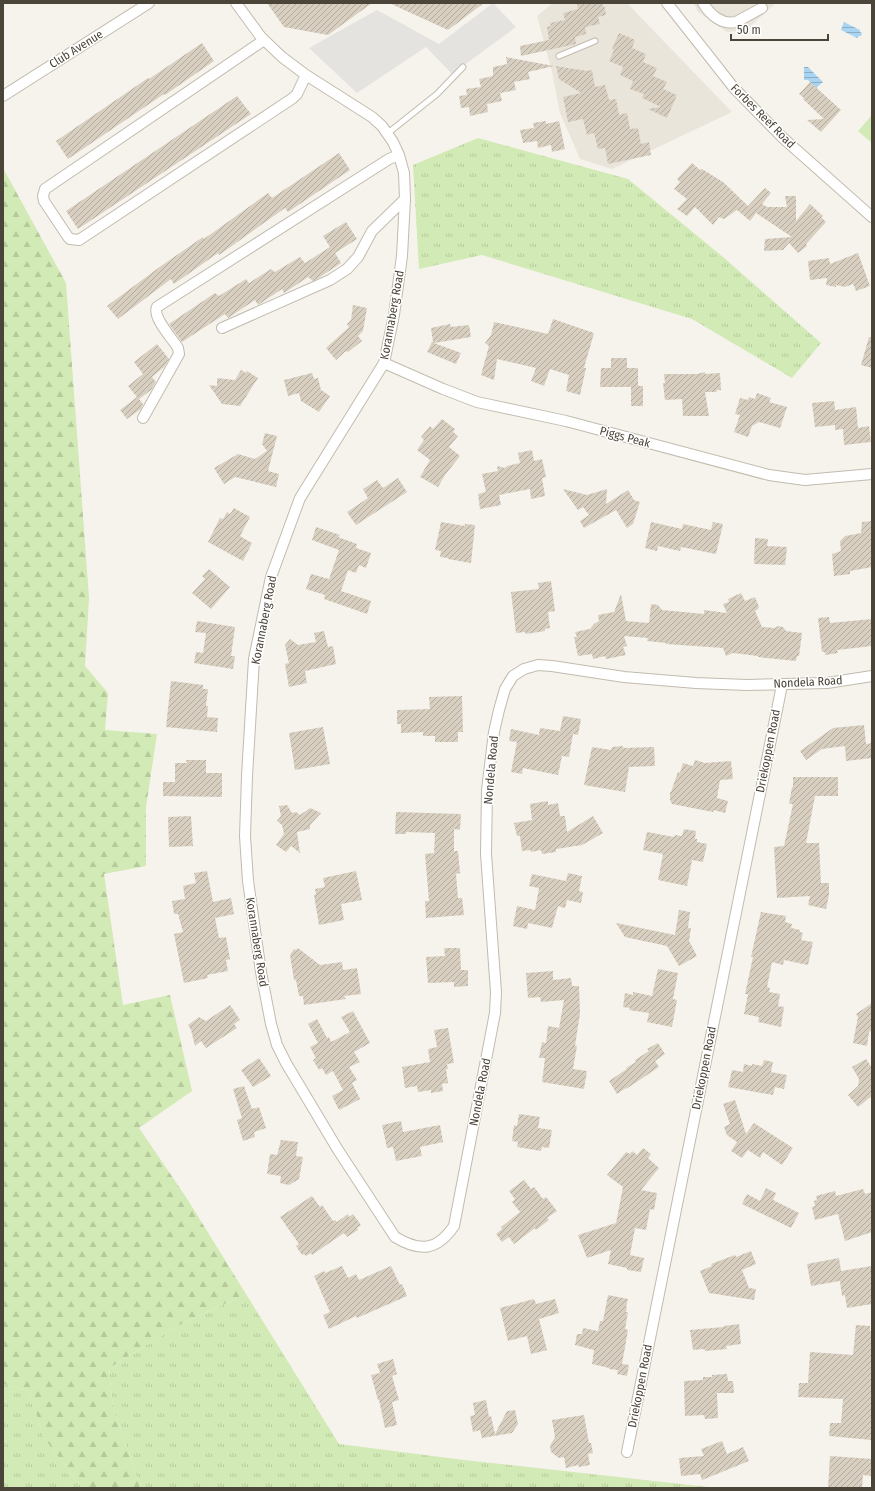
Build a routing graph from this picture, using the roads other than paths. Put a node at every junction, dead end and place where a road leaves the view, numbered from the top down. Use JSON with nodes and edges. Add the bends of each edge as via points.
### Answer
{"nodes":[{"id":1,"x":148,"y":3,"type":"edge"},
{"id":2,"x":236,"y":3,"type":"edge"},
{"id":3,"x":667,"y":3,"type":"edge"},
{"id":4,"x":703,"y":3,"type":"edge"},
{"id":5,"x":762,"y":8,"type":"dead end"},
{"id":6,"x":264,"y":40,"type":"junction"},
{"id":7,"x":595,"y":41,"type":"dead end"},
{"id":8,"x":559,"y":56,"type":"dead end"},
{"id":9,"x":463,"y":67,"type":"dead end"},
{"id":10,"x":306,"y":75,"type":"junction"},
{"id":11,"x":3,"y":96,"type":"edge"},
{"id":12,"x":388,"y":133,"type":"junction"},
{"id":13,"x":399,"y":155,"type":"junction"},
{"id":14,"x":405,"y":199,"type":"junction"},
{"id":15,"x":872,"y":217,"type":"edge"},
{"id":16,"x":222,"y":328,"type":"dead end"},
{"id":17,"x":384,"y":363,"type":"junction"},
{"id":18,"x":143,"y":418,"type":"dead end"},
{"id":19,"x":872,"y":474,"type":"edge"},
{"id":20,"x":872,"y":676,"type":"edge"},
{"id":21,"x":782,"y":685,"type":"junction"},
{"id":22,"x":454,"y":1226,"type":"joint"},
{"id":23,"x":627,"y":1452,"type":"dead end"}],
"edges":[{"from":1,"to":11,"type":"street","name":"Club Avenue"},
{"from":2,"to":6,"type":"street","name":"Korannaberg Road"},
{"from":3,"to":15,"type":"street","name":"Forbes Reef Road","via":[[734,88],[783,138]]},
{"from":4,"to":5,"type":"street","via":[[718,20],[728,22],[736,22]]},
{"from":6,"to":10,"type":"street","name":"Korannaberg Road","via":[[282,58]]},
{"from":6,"to":10,"type":"street","via":[[45,189],[44,201],[70,240],[79,240],[293,98]]},
{"from":7,"to":8,"type":"lane"},
{"from":9,"to":12,"type":"lane","via":[[437,94]]},
{"from":10,"to":12,"type":"street","name":"Korannaberg Road","via":[[372,117]]},
{"from":12,"to":13,"type":"street","name":"Korannaberg Road"},
{"from":13,"to":14,"type":"street","name":"Korannaberg Road","via":[[404,173]]},
{"from":13,"to":18,"type":"street","via":[[156,309],[157,317],[178,348],[178,354]]},
{"from":14,"to":16,"type":"street","via":[[372,231],[358,257],[347,270]]},
{"from":14,"to":17,"type":"street","name":"Korannaberg Road","via":[[401,262]]},
{"from":17,"to":19,"type":"street","name":"Piggs Peak","via":[[477,402],[566,421],[769,475],[805,480]]},
{"from":17,"to":22,"type":"street","name":"Korannaberg Road","via":[[300,498],[271,577],[254,659],[245,836],[248,881],[270,1024],[286,1063],[338,1150],[395,1237],[416,1247],[426,1246],[446,1238]]},
{"from":20,"to":21,"type":"street","name":"Nondela Road","via":[[827,683]]},
{"from":21,"to":22,"type":"street","name":"Nondela Road","via":[[696,683],[632,678],[538,665],[513,676],[506,689],[494,732],[488,790],[486,854],[496,992],[495,1013]]},
{"from":21,"to":23,"type":"street","name":"Driekoppen Road"}]}
